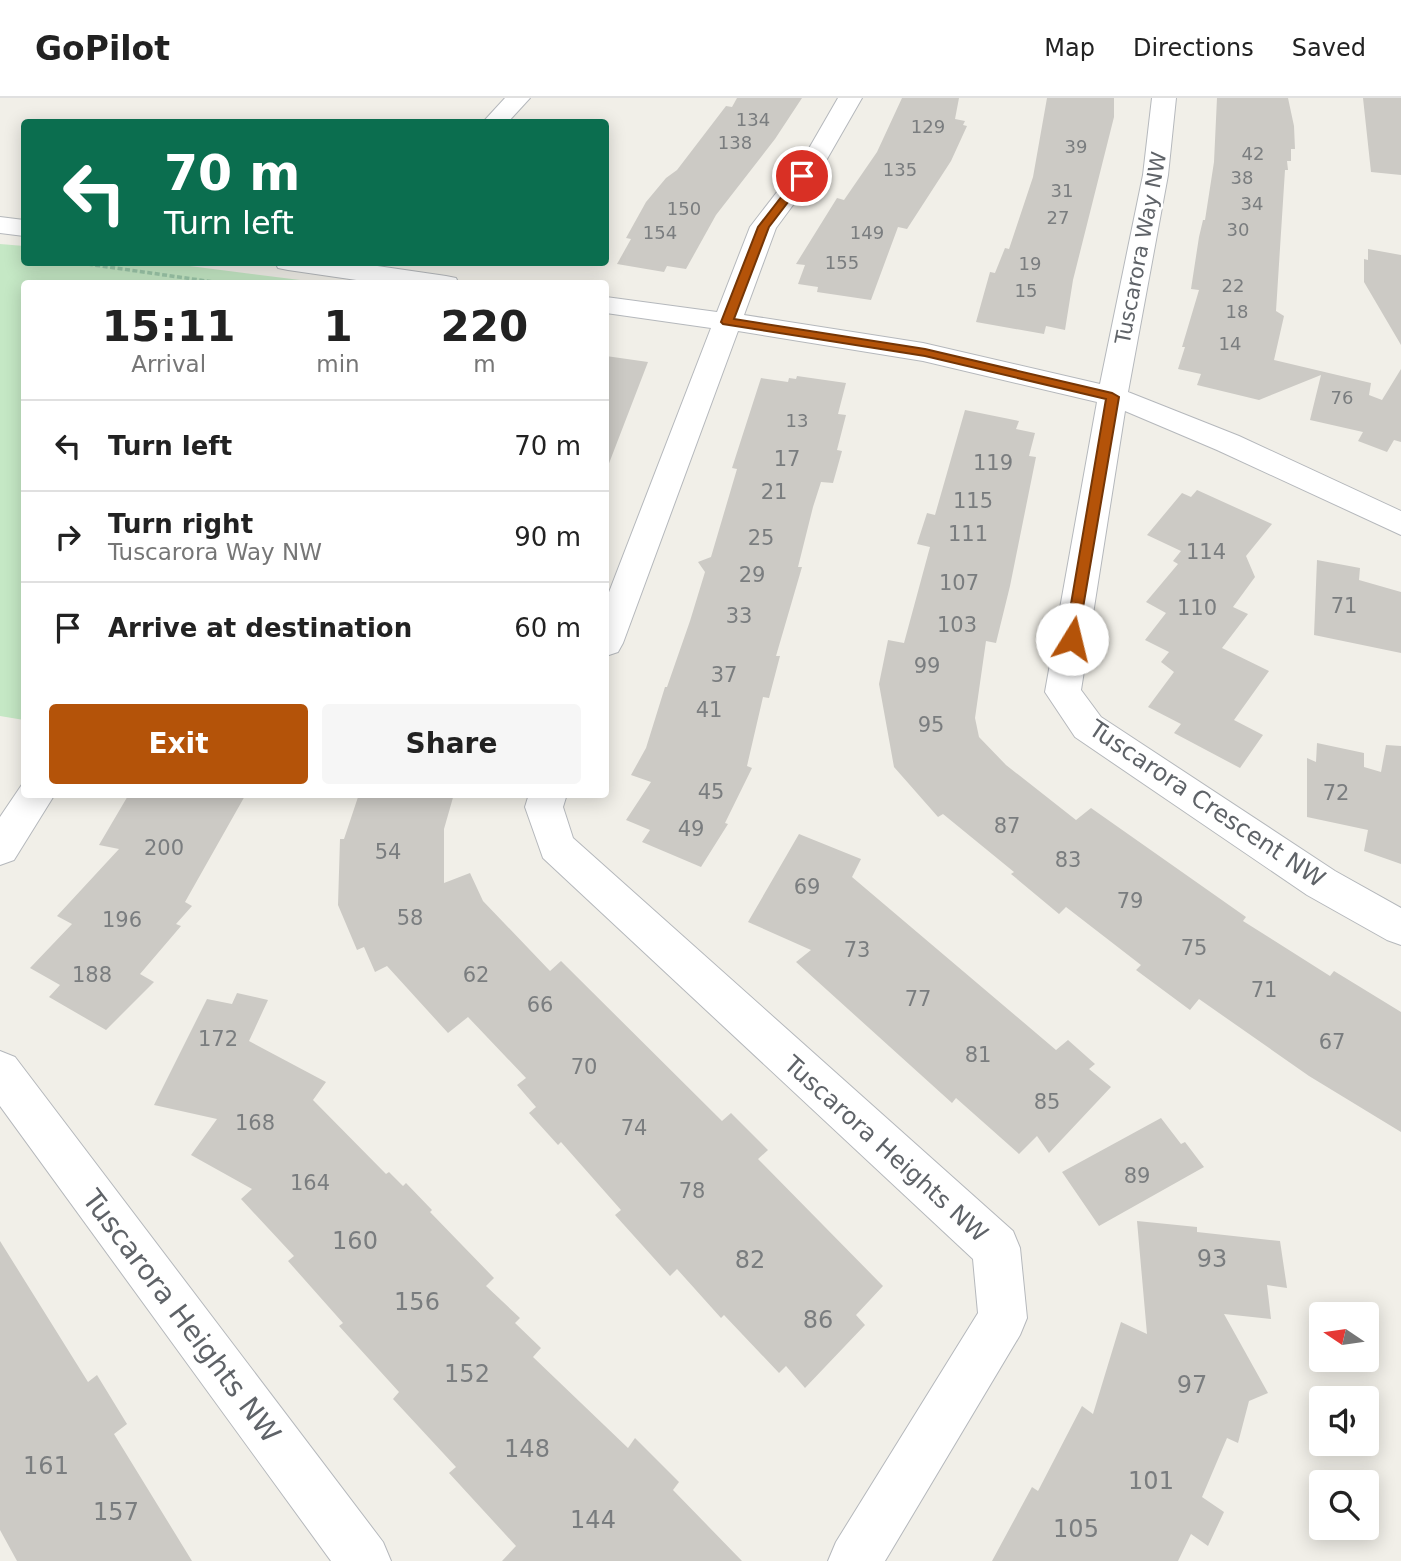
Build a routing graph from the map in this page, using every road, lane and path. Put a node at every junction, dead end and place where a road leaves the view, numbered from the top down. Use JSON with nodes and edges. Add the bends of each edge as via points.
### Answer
{"nodes":[{"id":1,"x":518,"y":98,"type":"edge"},
{"id":2,"x":850,"y":98,"type":"edge"},
{"id":3,"x":1164,"y":98,"type":"edge"},
{"id":4,"x":498,"y":119,"type":"edge"},
{"id":5,"x":0,"y":225,"type":"edge"},
{"id":6,"x":21,"y":228,"type":"edge"},
{"id":7,"x":101,"y":266,"type":"edge"},
{"id":8,"x":319,"y":266,"type":"edge"},
{"id":9,"x":382,"y":274,"type":"edge"},
{"id":10,"x":200,"y":280,"type":"edge"},
{"id":11,"x":420,"y":280,"type":"edge"},
{"id":12,"x":609,"y":305,"type":"edge"},
{"id":13,"x":727,"y":322,"type":"junction"},
{"id":14,"x":1112,"y":397,"type":"junction"},
{"id":15,"x":1401,"y":524,"type":"edge"},
{"id":16,"x":609,"y":635,"type":"edge"},
{"id":17,"x":33,"y":798,"type":"edge"},
{"id":18,"x":547,"y":798,"type":"edge"},
{"id":19,"x":0,"y":849,"type":"edge"},
{"id":20,"x":1401,"y":928,"type":"edge"},
{"id":21,"x":0,"y":1071,"type":"edge"},
{"id":22,"x":364,"y":1561,"type":"edge"},
{"id":23,"x":855,"y":1561,"type":"edge"}],
"edges":[{"from":1,"to":4,"type":"street"},
{"from":2,"to":13,"type":"street","via":[[816,159],[763,227]]},
{"from":3,"to":14,"type":"street","name":"Tuscarora Way NW","via":[[1156,179]]},
{"from":5,"to":6,"type":"street"},
{"from":7,"to":10,"type":"path"},
{"from":8,"to":9,"type":"street"},
{"from":9,"to":11,"type":"street"},
{"from":12,"to":13,"type":"street"},
{"from":13,"to":14,"type":"street","via":[[929,353]]},
{"from":13,"to":16,"type":"street"},
{"from":14,"to":15,"type":"street","via":[[1325,486]]},
{"from":14,"to":20,"type":"street","name":"Tuscarora Crescent NW","via":[[1063,692],[1088,727],[1321,883]]},
{"from":17,"to":19,"type":"street"},
{"from":18,"to":23,"type":"street","name":"Tuscarora Heights NW","via":[[544,807],[556,847],[996,1248],[1003,1318]]},
{"from":21,"to":22,"type":"street","name":"Tuscarora Heights NW"}]}
